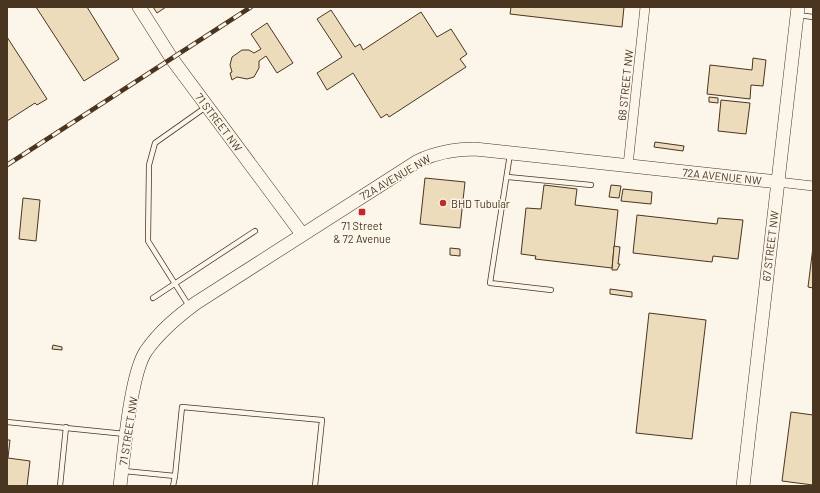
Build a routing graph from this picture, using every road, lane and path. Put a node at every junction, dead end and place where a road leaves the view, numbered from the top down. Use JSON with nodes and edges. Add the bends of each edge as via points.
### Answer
{"nodes":[{"id":1,"x":139,"y":7,"type":"edge"},
{"id":2,"x":645,"y":7,"type":"edge"},
{"id":3,"x":797,"y":11,"type":"edge"},
{"id":4,"x":813,"y":17,"type":"edge"},
{"id":5,"x":207,"y":106,"type":"junction"},
{"id":6,"x":510,"y":153,"type":"junction"},
{"id":7,"x":628,"y":165,"type":"junction"},
{"id":8,"x":507,"y":177,"type":"junction"},
{"id":9,"x":778,"y":182,"type":"junction"},
{"id":10,"x":591,"y":185,"type":"dead end"},
{"id":11,"x":813,"y":186,"type":"edge"},
{"id":12,"x":255,"y":231,"type":"dead end"},
{"id":13,"x":302,"y":234,"type":"junction"},
{"id":14,"x":175,"y":284,"type":"junction"},
{"id":15,"x":551,"y":290,"type":"dead end"},
{"id":16,"x":153,"y":298,"type":"dead end"},
{"id":17,"x":190,"y":308,"type":"junction"},
{"id":18,"x":145,"y":353,"type":"joint"},
{"id":19,"x":7,"y":422,"type":"edge"},
{"id":20,"x":66,"y":427,"type":"junction"},
{"id":21,"x":127,"y":434,"type":"junction"},
{"id":22,"x":122,"y":470,"type":"junction"},
{"id":23,"x":175,"y":476,"type":"junction"},
{"id":24,"x":60,"y":486,"type":"edge"},
{"id":25,"x":120,"y":486,"type":"edge"},
{"id":26,"x":173,"y":486,"type":"edge"},
{"id":27,"x":315,"y":486,"type":"edge"},
{"id":28,"x":744,"y":486,"type":"edge"}],
"edges":[{"from":1,"to":5,"type":"street","name":"71 STREET NW","via":[[172,59]]},
{"from":2,"to":7,"type":"street","name":"68 STREET NW"},
{"from":3,"to":4,"type":"lane"},
{"from":3,"to":9,"type":"street","name":"67 STREET NW"},
{"from":5,"to":13,"type":"street","name":"71 STREET NW"},
{"from":5,"to":14,"type":"lane","via":[[155,143],[149,165],[148,241]]},
{"from":6,"to":7,"type":"street","name":"72A AVENUE NW"},
{"from":6,"to":8,"type":"lane"},
{"from":6,"to":13,"type":"street","name":"72A AVENUE NW","via":[[463,149],[430,155],[392,176]]},
{"from":7,"to":9,"type":"street","name":"72A AVENUE NW"},
{"from":8,"to":10,"type":"lane"},
{"from":8,"to":15,"type":"lane","via":[[490,283]]},
{"from":9,"to":11,"type":"street","name":"72A AVENUE NW"},
{"from":9,"to":28,"type":"street","name":"67 STREET NW"},
{"from":12,"to":14,"type":"lane"},
{"from":13,"to":17,"type":"street","name":"72A AVENUE NW"},
{"from":14,"to":16,"type":"lane"},
{"from":14,"to":17,"type":"lane"},
{"from":17,"to":18,"type":"street","name":"72A AVENUE NW","via":[[168,326]]},
{"from":18,"to":21,"type":"street","name":"71 STREET NW","via":[[135,384]]},
{"from":19,"to":20,"type":"lane"},
{"from":20,"to":21,"type":"lane"},
{"from":20,"to":24,"type":"lane"},
{"from":21,"to":22,"type":"street","name":"71 STREET NW"},
{"from":22,"to":23,"type":"lane"},
{"from":22,"to":25,"type":"street","name":"71 STREET NW"},
{"from":23,"to":26,"type":"lane"},
{"from":23,"to":27,"type":"lane","via":[[182,407],[322,420]]}]}
